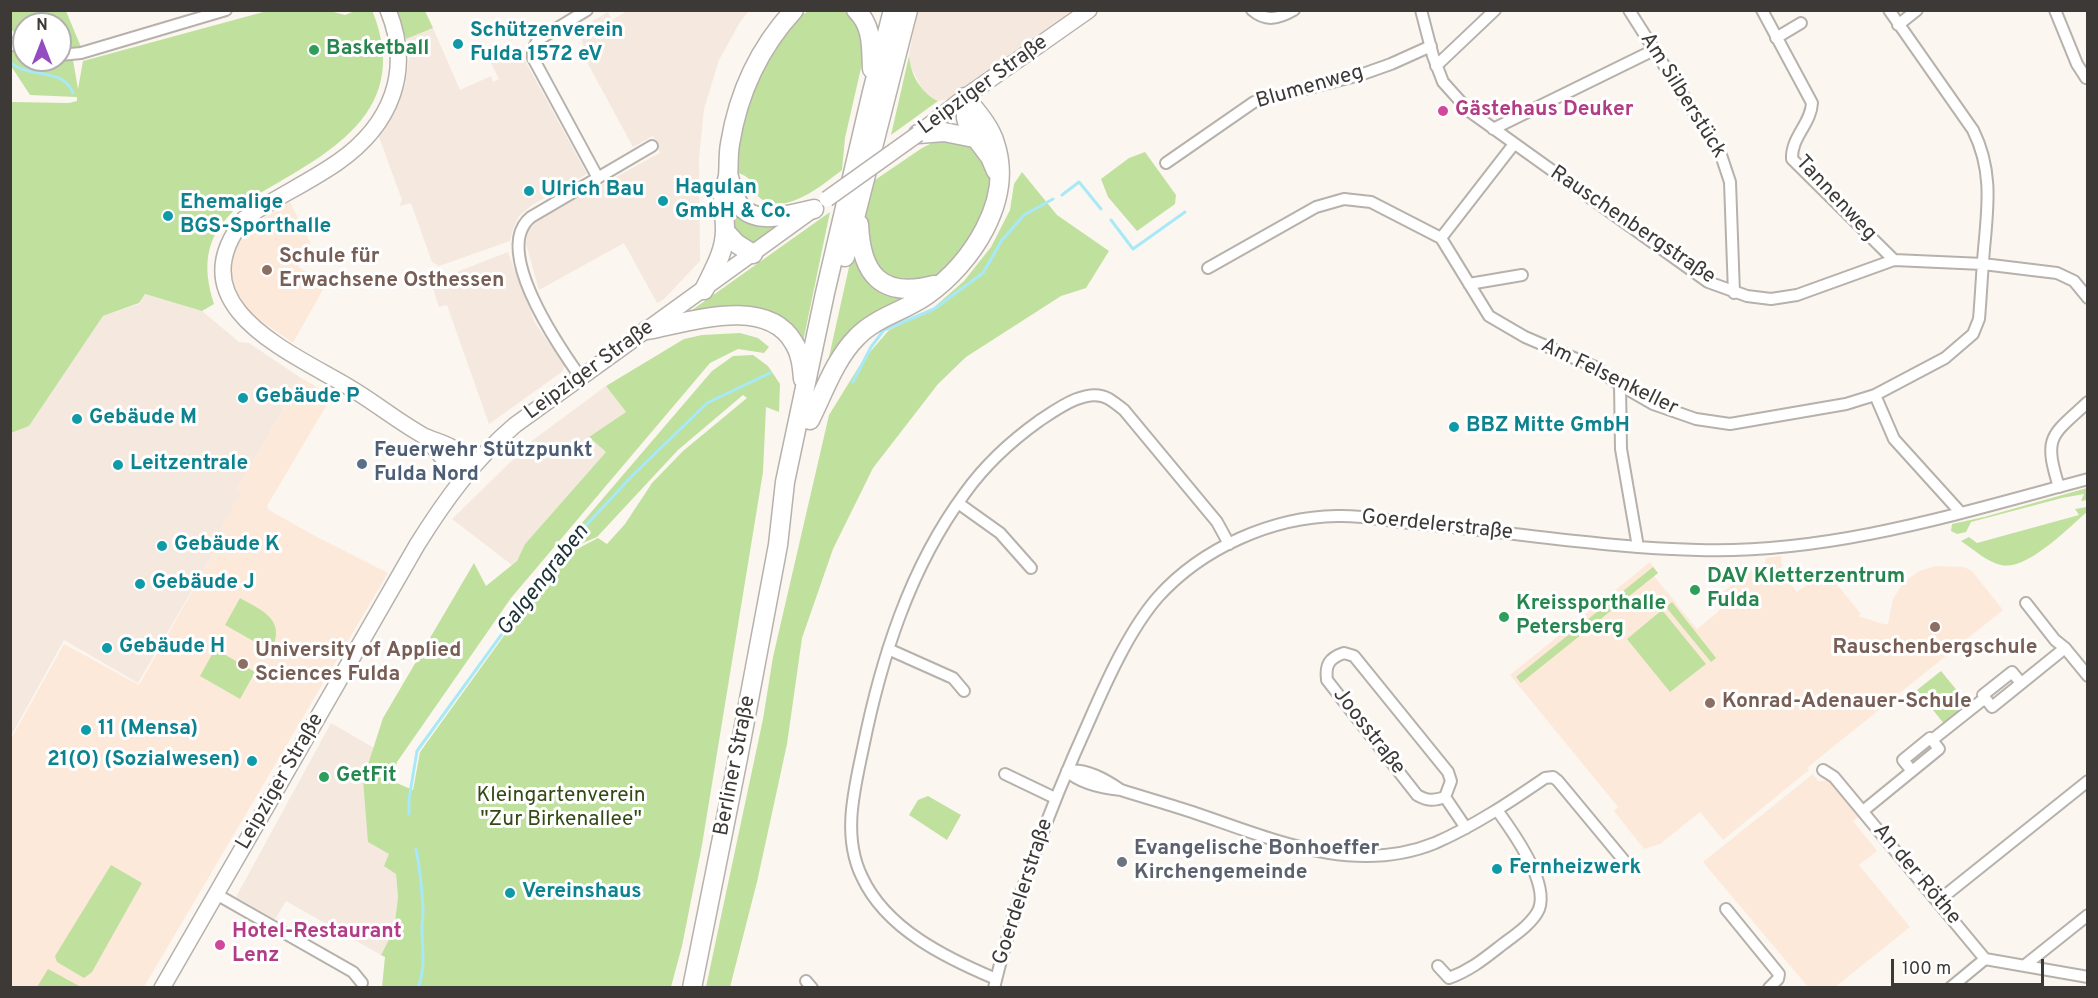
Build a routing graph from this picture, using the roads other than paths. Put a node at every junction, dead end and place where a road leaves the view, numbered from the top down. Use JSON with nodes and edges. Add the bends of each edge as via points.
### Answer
{"nodes":[{"id":1,"x":226,"y":10,"type":"edge"},
{"id":2,"x":388,"y":10,"type":"edge"},
{"id":3,"x":587,"y":10,"type":"edge"},
{"id":4,"x":794,"y":10,"type":"edge"},
{"id":5,"x":856,"y":10,"type":"edge"},
{"id":6,"x":893,"y":10,"type":"edge"},
{"id":7,"x":908,"y":10,"type":"edge"},
{"id":8,"x":1089,"y":10,"type":"edge"},
{"id":9,"x":1252,"y":10,"type":"edge"},
{"id":10,"x":1294,"y":10,"type":"edge"},
{"id":11,"x":1421,"y":10,"type":"edge"},
{"id":12,"x":1496,"y":10,"type":"edge"},
{"id":13,"x":1629,"y":10,"type":"edge"},
{"id":14,"x":1762,"y":10,"type":"edge"},
{"id":15,"x":1889,"y":10,"type":"edge"},
{"id":16,"x":1917,"y":10,"type":"edge"},
{"id":17,"x":2055,"y":10,"type":"edge"},
{"id":18,"x":1800,"y":23,"type":"dead end"},
{"id":19,"x":1898,"y":25,"type":"junction"},
{"id":20,"x":1776,"y":38,"type":"junction"},
{"id":21,"x":1431,"y":46,"type":"junction"},
{"id":22,"x":1654,"y":50,"type":"junction"},
{"id":23,"x":72,"y":54,"type":"edge"},
{"id":24,"x":1436,"y":66,"type":"junction"},
{"id":25,"x":2086,"y":78,"type":"dead end"},
{"id":26,"x":872,"y":92,"type":"junction"},
{"id":27,"x":965,"y":98,"type":"junction"},
{"id":28,"x":1492,"y":129,"type":"junction"},
{"id":29,"x":923,"y":130,"type":"junction"},
{"id":30,"x":974,"y":138,"type":"junction"},
{"id":31,"x":1514,"y":144,"type":"junction"},
{"id":32,"x":652,"y":146,"type":"dead end"},
{"id":33,"x":1166,"y":163,"type":"dead end"},
{"id":34,"x":598,"y":178,"type":"junction"},
{"id":35,"x":999,"y":179,"type":"junction"},
{"id":36,"x":728,"y":180,"type":"junction"},
{"id":37,"x":820,"y":204,"type":"junction"},
{"id":38,"x":858,"y":210,"type":"junction"},
{"id":39,"x":725,"y":231,"type":"junction"},
{"id":40,"x":1441,"y":238,"type":"junction"},
{"id":41,"x":753,"y":254,"type":"junction"},
{"id":42,"x":1894,"y":260,"type":"junction"},
{"id":43,"x":1983,"y":264,"type":"junction"},
{"id":44,"x":1208,"y":268,"type":"dead end"},
{"id":45,"x":1522,"y":275,"type":"dead end"},
{"id":46,"x":944,"y":283,"type":"junction"},
{"id":47,"x":1469,"y":284,"type":"junction"},
{"id":48,"x":704,"y":290,"type":"junction"},
{"id":49,"x":1734,"y":293,"type":"junction"},
{"id":50,"x":2088,"y":298,"type":"edge"},
{"id":51,"x":647,"y":330,"type":"junction"},
{"id":52,"x":581,"y":378,"type":"junction"},
{"id":53,"x":1620,"y":385,"type":"junction"},
{"id":54,"x":805,"y":388,"type":"junction"},
{"id":55,"x":1875,"y":395,"type":"junction"},
{"id":56,"x":2088,"y":402,"type":"edge"},
{"id":57,"x":810,"y":420,"type":"junction"},
{"id":58,"x":468,"y":471,"type":"junction"},
{"id":59,"x":2088,"y":479,"type":"edge"},
{"id":60,"x":2059,"y":487,"type":"junction"},
{"id":61,"x":958,"y":502,"type":"junction"},
{"id":62,"x":1961,"y":513,"type":"junction"},
{"id":63,"x":1229,"y":544,"type":"junction"},
{"id":64,"x":778,"y":545,"type":"junction"},
{"id":65,"x":1638,"y":547,"type":"junction"},
{"id":66,"x":1031,"y":568,"type":"dead end"},
{"id":67,"x":2025,"y":603,"type":"dead end"},
{"id":68,"x":2065,"y":648,"type":"junction"},
{"id":69,"x":888,"y":649,"type":"junction"},
{"id":70,"x":2088,"y":676,"type":"edge"},
{"id":71,"x":963,"y":691,"type":"dead end"},
{"id":72,"x":1823,"y":770,"type":"dead end"},
{"id":73,"x":1067,"y":771,"type":"junction"},
{"id":74,"x":1005,"y":774,"type":"dead end"},
{"id":75,"x":2088,"y":781,"type":"edge"},
{"id":76,"x":1445,"y":797,"type":"junction"},
{"id":77,"x":1055,"y":798,"type":"junction"},
{"id":78,"x":1497,"y":810,"type":"junction"},
{"id":79,"x":1863,"y":811,"type":"junction"},
{"id":80,"x":1466,"y":828,"type":"junction"},
{"id":81,"x":1626,"y":863,"type":"dead end"},
{"id":82,"x":216,"y":894,"type":"junction"},
{"id":83,"x":1938,"y":901,"type":"junction"},
{"id":84,"x":1726,"y":909,"type":"dead end"},
{"id":85,"x":2088,"y":915,"type":"edge"},
{"id":86,"x":1985,"y":959,"type":"junction"},
{"id":87,"x":1437,"y":966,"type":"dead end"},
{"id":88,"x":2024,"y":966,"type":"junction"},
{"id":89,"x":2088,"y":977,"type":"edge"},
{"id":90,"x":362,"y":983,"type":"dead end"},
{"id":91,"x":995,"y":983,"type":"edge"},
{"id":92,"x":162,"y":987,"type":"edge"},
{"id":93,"x":692,"y":987,"type":"edge"},
{"id":94,"x":1769,"y":987,"type":"edge"},
{"id":95,"x":1950,"y":987,"type":"edge"}],
"edges":[{"from":1,"to":23,"type":"street"},
{"from":2,"to":58,"type":"main road","via":[[398,38],[399,65],[392,97],[379,123],[338,162],[244,219],[227,247],[223,273],[229,297],[241,318],[424,436],[447,463]]},
{"from":3,"to":34,"type":"street","via":[[538,40],[533,58]]},
{"from":4,"to":36,"type":"highway","via":[[772,36],[751,74],[734,122]]},
{"from":5,"to":26,"type":"highway","via":[[870,34]]},
{"from":6,"to":26,"type":"highway"},
{"from":7,"to":38,"type":"highway"},
{"from":8,"to":27,"type":"main road","name":"Leipziger Straße"},
{"from":9,"to":10,"type":"street","via":[[1261,18],[1272,19]]},
{"from":11,"to":21,"type":"street","name":"Rauschenbergstraße"},
{"from":12,"to":24,"type":"street"},
{"from":13,"to":22,"type":"street","name":"Am Silberstück"},
{"from":14,"to":20,"type":"street","name":"Tannenweg"},
{"from":15,"to":19,"type":"street","name":"Am Felsenkeller"},
{"from":16,"to":19,"type":"street"},
{"from":17,"to":25,"type":"street"},
{"from":18,"to":20,"type":"street"},
{"from":19,"to":43,"type":"street","name":"Am Felsenkeller","via":[[1982,146],[1988,172]]},
{"from":20,"to":42,"type":"street","name":"Tannenweg","via":[[1812,103],[1811,113],[1791,147],[1792,159]]},
{"from":21,"to":24,"type":"street","name":"Rauschenbergstraße"},
{"from":21,"to":33,"type":"street","name":"Blumenweg","via":[[1360,75],[1254,102]]},
{"from":22,"to":28,"type":"street"},
{"from":22,"to":49,"type":"street","name":"Am Silberstück","via":[[1721,154],[1726,168],[1730,182]]},
{"from":24,"to":28,"type":"street","name":"Rauschenbergstraße","via":[[1443,82]]},
{"from":26,"to":54,"type":"highway"},
{"from":27,"to":29,"type":"main road","name":"Leipziger Straße"},
{"from":27,"to":30,"type":"highway","via":[[966,118]]},
{"from":27,"to":35,"type":"highway","via":[[995,141]]},
{"from":28,"to":31,"type":"street","name":"Rauschenbergstraße"},
{"from":29,"to":30,"type":"highway"},
{"from":29,"to":37,"type":"main road","name":"Leipziger Straße","bridge":true},
{"from":30,"to":35,"type":"highway","via":[[990,157]]},
{"from":31,"to":40,"type":"street"},
{"from":31,"to":49,"type":"street","name":"Rauschenbergstraße","via":[[1708,282]]},
{"from":32,"to":34,"type":"street"},
{"from":34,"to":52,"type":"street","via":[[523,223],[517,244],[541,317]]},
{"from":35,"to":46,"type":"highway","via":[[989,219],[961,265]]},
{"from":36,"to":37,"type":"highway","via":[[741,206],[759,217],[769,218]]},
{"from":36,"to":39,"type":"highway"},
{"from":37,"to":41,"type":"main road","name":"Leipziger Straße"},
{"from":38,"to":46,"type":"highway","via":[[860,246],[875,275],[887,285],[904,290]]},
{"from":38,"to":57,"type":"highway"},
{"from":39,"to":41,"type":"highway"},
{"from":39,"to":48,"type":"highway","via":[[721,256]]},
{"from":40,"to":44,"type":"street","via":[[1371,201],[1344,199],[1316,207]]},
{"from":40,"to":47,"type":"street","name":"Am Felsenkeller"},
{"from":41,"to":48,"type":"main road","name":"Leipziger Straße"},
{"from":42,"to":43,"type":"street","name":"Rauschenbergstraße"},
{"from":42,"to":49,"type":"street","name":"Rauschenbergstraße","via":[[1797,295],[1771,298]]},
{"from":43,"to":50,"type":"street","name":"Rauschenbergstraße","via":[[2064,275]]},
{"from":43,"to":55,"type":"street","name":"Am Felsenkeller","via":[[1980,319],[1973,334],[1933,366]]},
{"from":45,"to":47,"type":"street"},
{"from":46,"to":57,"type":"highway","via":[[858,335],[845,351]]},
{"from":47,"to":53,"type":"street","name":"Am Felsenkeller","via":[[1489,316],[1525,337],[1595,367]]},
{"from":48,"to":51,"type":"main road","name":"Leipziger Straße"},
{"from":51,"to":52,"type":"main road","name":"Leipziger Straße"},
{"from":51,"to":54,"type":"highway","via":[[731,315],[767,318],[794,343]]},
{"from":52,"to":58,"type":"main road","name":"Leipziger Straße","via":[[515,425]]},
{"from":53,"to":55,"type":"street","name":"Am Felsenkeller","via":[[1653,404],[1696,419],[1730,424],[1846,404]]},
{"from":53,"to":65,"type":"street","via":[[1621,449]]},
{"from":54,"to":64,"type":"highway","via":[[785,482]]},
{"from":55,"to":62,"type":"street","via":[[1894,439]]},
{"from":56,"to":60,"type":"street","via":[[2058,430],[2051,442],[2050,457]]},
{"from":57,"to":64,"type":"highway"},
{"from":58,"to":82,"type":"main road","name":"Leipziger Straße","via":[[417,545]]},
{"from":59,"to":60,"type":"street","name":"Goerdelerstraße"},
{"from":60,"to":62,"type":"street","name":"Goerdelerstraße"},
{"from":61,"to":63,"type":"street","via":[[990,462],[1021,434],[1077,399],[1094,394],[1108,398],[1124,410],[1217,522]]},
{"from":61,"to":66,"type":"street","via":[[999,533]]},
{"from":61,"to":69,"type":"street","via":[[917,573]]},
{"from":62,"to":65,"type":"street","name":"Goerdelerstraße","via":[[1885,531],[1780,547]]},
{"from":63,"to":65,"type":"street","name":"Goerdelerstraße","via":[[1281,524],[1341,516]]},
{"from":63,"to":73,"type":"street","name":"Goerdelerstraße","via":[[1183,574],[1151,607],[1114,668]]},
{"from":64,"to":93,"type":"highway","name":"Berliner Straße"},
{"from":67,"to":68,"type":"street"},
{"from":68,"to":70,"type":"street"},
{"from":68,"to":79,"type":"street","via":[[1992,707],[1984,698],[1932,740],[1939,749]]},
{"from":69,"to":71,"type":"street","via":[[953,678]]},
{"from":69,"to":91,"type":"street","via":[[852,799],[851,833],[857,866],[876,900],[896,920],[940,952]]},
{"from":72,"to":79,"type":"street","name":"An der Röthe"},
{"from":73,"to":77,"type":"street","name":"Goerdelerstraße"},
{"from":73,"to":80,"type":"street","via":[[1104,789],[1121,790],[1285,844],[1325,853],[1403,852]]},
{"from":74,"to":77,"type":"street","name":"Goerdelerstraße"},
{"from":75,"to":83,"type":"street"},
{"from":76,"to":76,"type":"street","name":"Joosstraße","via":[[1451,781],[1448,772],[1354,656],[1344,652],[1335,656],[1328,662],[1327,680],[1417,795],[1426,800]]},
{"from":76,"to":80,"type":"street"},
{"from":77,"to":91,"type":"street","name":"Goerdelerstraße"},
{"from":78,"to":80,"type":"street"},
{"from":78,"to":81,"type":"street","via":[[1545,778],[1556,778]]},
{"from":78,"to":87,"type":"street","via":[[1537,875],[1541,888],[1539,908],[1518,933],[1467,972],[1449,978]]},
{"from":79,"to":83,"type":"street","name":"An der Röthe"},
{"from":82,"to":90,"type":"street","via":[[353,972]]},
{"from":82,"to":92,"type":"main road","name":"Leipziger Straße"},
{"from":83,"to":86,"type":"street","name":"An der Röthe"},
{"from":84,"to":94,"type":"street","via":[[1779,974]]},
{"from":85,"to":88,"type":"street"},
{"from":86,"to":88,"type":"street"},
{"from":86,"to":95,"type":"street"},
{"from":88,"to":89,"type":"street"}]}
